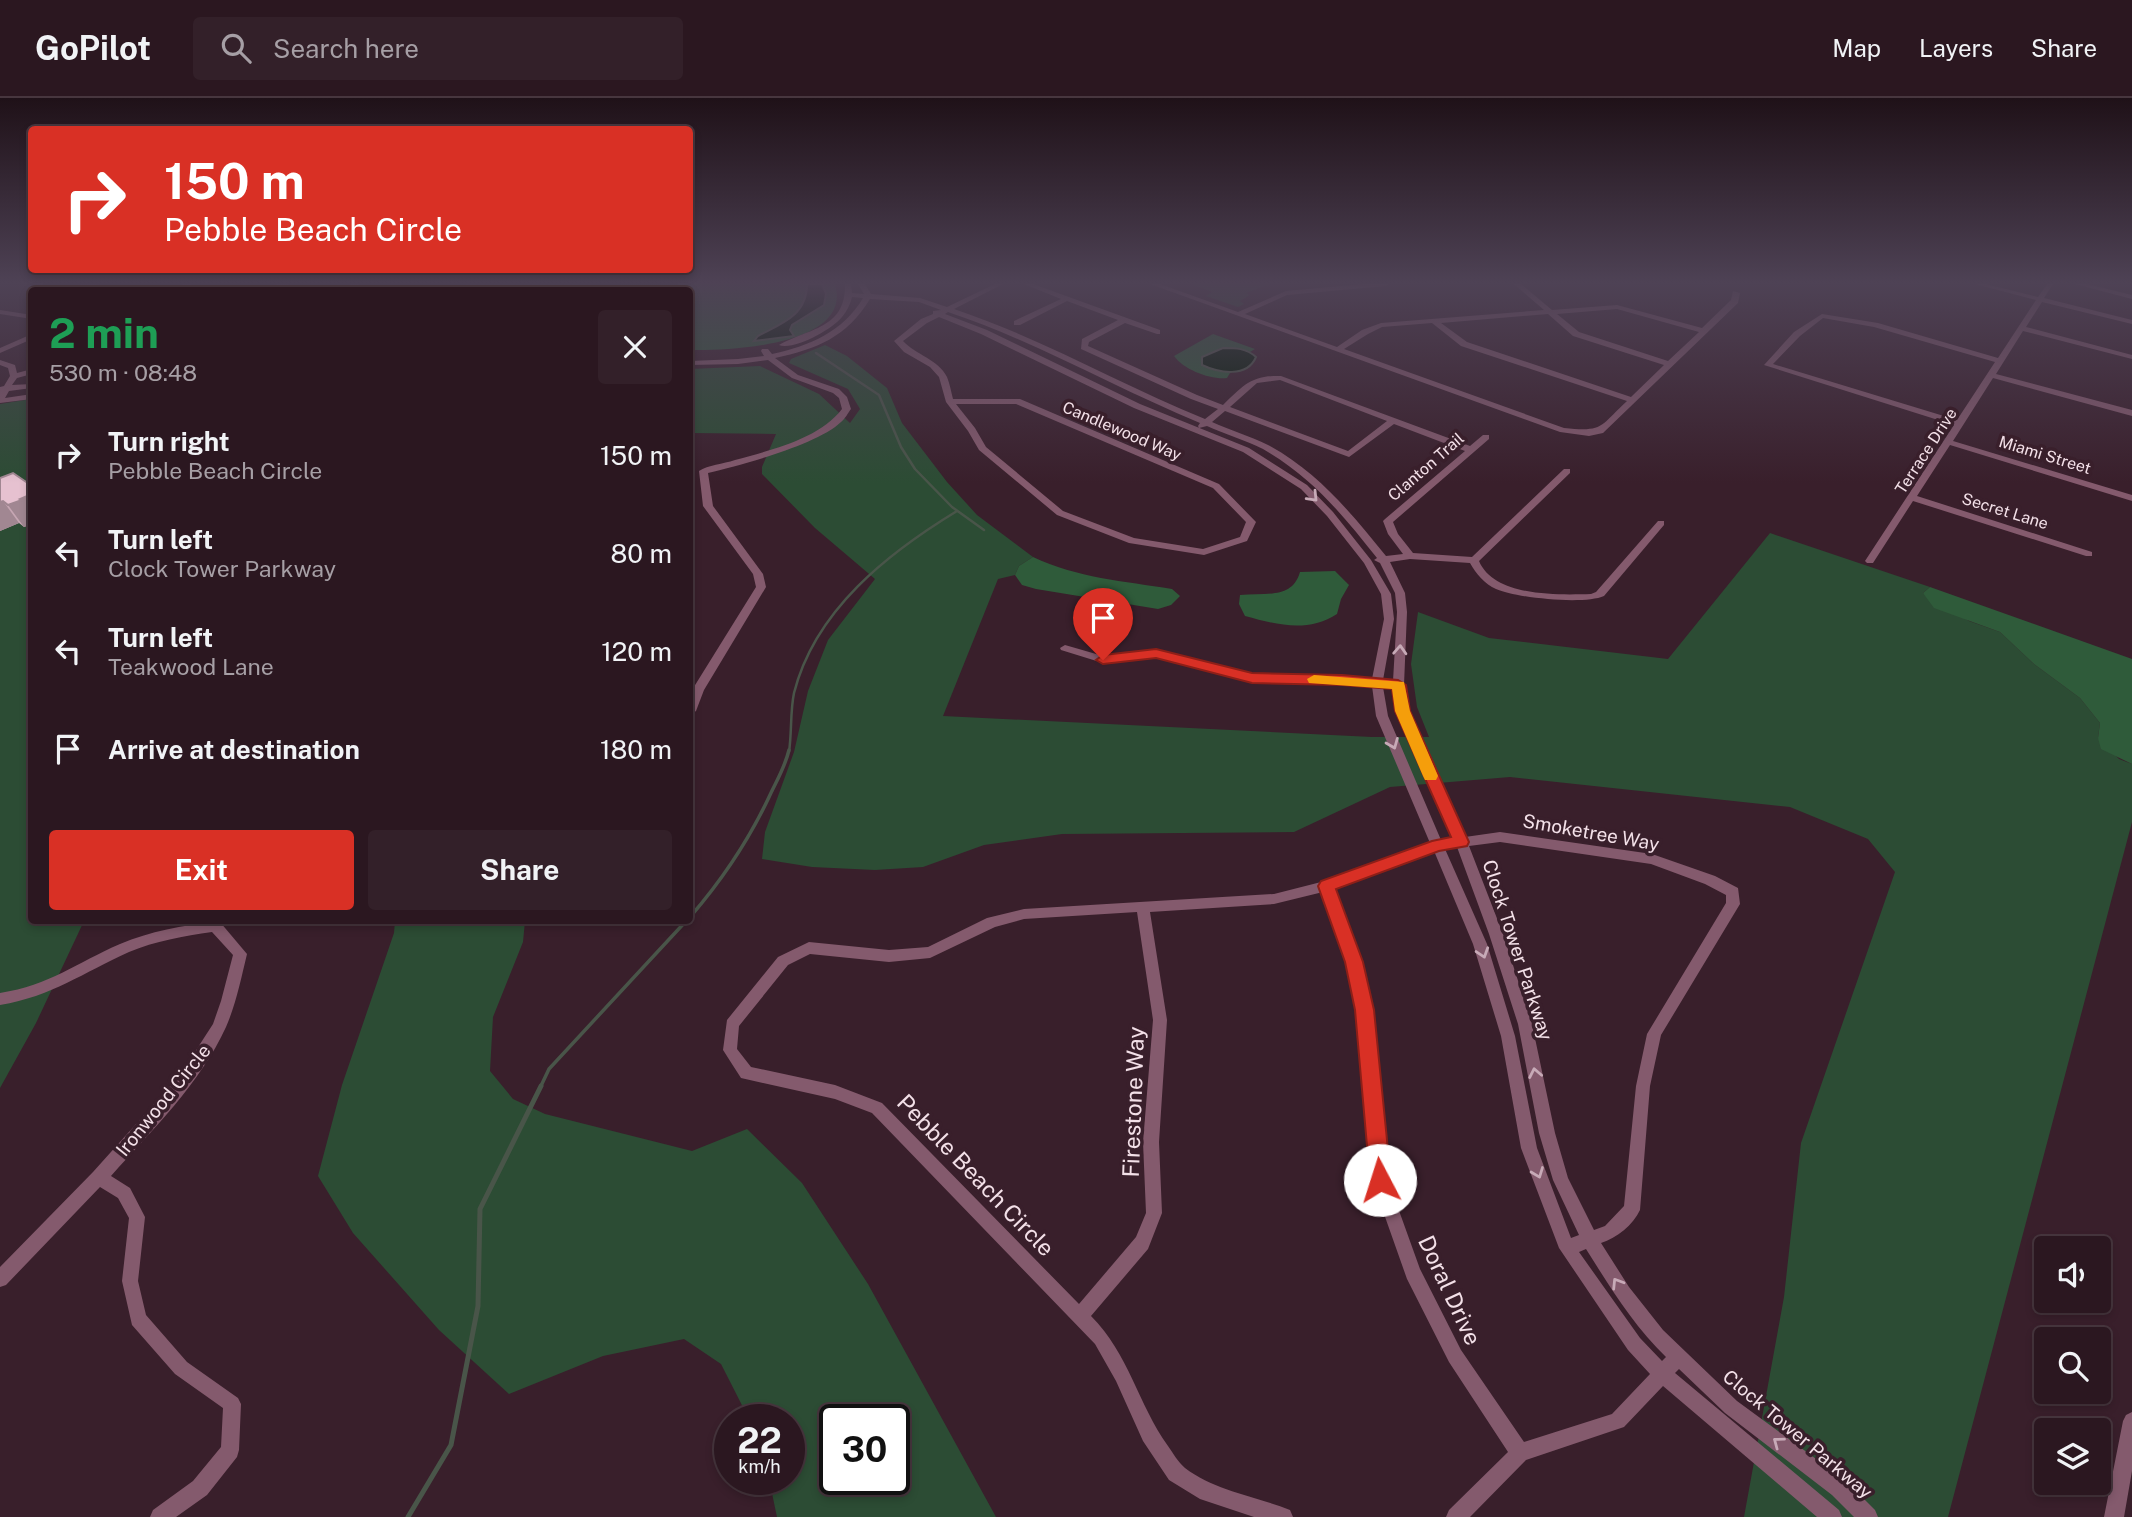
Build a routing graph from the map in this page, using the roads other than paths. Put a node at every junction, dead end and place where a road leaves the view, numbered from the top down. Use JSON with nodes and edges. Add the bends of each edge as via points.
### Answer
{"nodes":[{"id":1,"x":776,"y":350,"type":"edge"},
{"id":2,"x":791,"y":350,"type":"edge"},
{"id":3,"x":907,"y":350,"type":"edge"},
{"id":4,"x":1025,"y":350,"type":"edge"},
{"id":5,"x":1091,"y":350,"type":"edge"},
{"id":6,"x":1338,"y":350,"type":"edge"},
{"id":7,"x":1483,"y":350,"type":"edge"},
{"id":8,"x":1626,"y":350,"type":"edge"},
{"id":9,"x":1683,"y":350,"type":"edge"},
{"id":10,"x":1782,"y":350,"type":"edge"},
{"id":11,"x":1964,"y":350,"type":"edge"},
{"id":12,"x":2007,"y":350,"type":"edge"},
{"id":13,"x":2109,"y":350,"type":"edge"},
{"id":14,"x":767,"y":354,"type":"junction"},
{"id":15,"x":693,"y":355,"type":"edge"},
{"id":16,"x":2132,"y":356,"type":"edge"},
{"id":17,"x":2000,"y":361,"type":"junction"},
{"id":18,"x":0,"y":362,"type":"edge"},
{"id":19,"x":693,"y":363,"type":"edge"},
{"id":20,"x":1668,"y":364,"type":"junction"},
{"id":21,"x":28,"y":372,"type":"edge"},
{"id":22,"x":1992,"y":375,"type":"junction"},
{"id":23,"x":14,"y":376,"type":"junction"},
{"id":24,"x":28,"y":386,"type":"edge"},
{"id":25,"x":3,"y":389,"type":"edge"},
{"id":26,"x":28,"y":396,"type":"edge"},
{"id":27,"x":0,"y":400,"type":"edge"},
{"id":28,"x":1632,"y":400,"type":"junction"},
{"id":29,"x":950,"y":402,"type":"junction"},
{"id":30,"x":1225,"y":408,"type":"junction"},
{"id":31,"x":2132,"y":413,"type":"edge"},
{"id":32,"x":1393,"y":421,"type":"junction"},
{"id":33,"x":1959,"y":424,"type":"junction"},
{"id":34,"x":1203,"y":425,"type":"junction"},
{"id":35,"x":1589,"y":433,"type":"joint"},
{"id":36,"x":1486,"y":437,"type":"dead end"},
{"id":37,"x":1948,"y":442,"type":"junction"},
{"id":38,"x":1471,"y":450,"type":"junction"},
{"id":39,"x":693,"y":471,"type":"edge"},
{"id":40,"x":703,"y":471,"type":"junction"},
{"id":41,"x":1567,"y":471,"type":"dead end"},
{"id":42,"x":1912,"y":498,"type":"junction"},
{"id":43,"x":2132,"y":498,"type":"edge"},
{"id":44,"x":1661,"y":523,"type":"dead end"},
{"id":45,"x":2089,"y":554,"type":"dead end"},
{"id":46,"x":1410,"y":556,"type":"junction"},
{"id":47,"x":1384,"y":559,"type":"junction"},
{"id":48,"x":1474,"y":560,"type":"junction"},
{"id":49,"x":1870,"y":561,"type":"dead end"},
{"id":50,"x":1368,"y":562,"type":"junction"},
{"id":51,"x":1065,"y":648,"type":"dead end"},
{"id":52,"x":1377,"y":682,"type":"junction"},
{"id":53,"x":1398,"y":685,"type":"junction"},
{"id":54,"x":694,"y":689,"type":"edge"},
{"id":55,"x":1461,"y":842,"type":"junction"},
{"id":56,"x":1437,"y":845,"type":"junction"},
{"id":57,"x":1326,"y":886,"type":"junction"},
{"id":58,"x":1143,"y":908,"type":"junction"},
{"id":59,"x":0,"y":999,"type":"edge"},
{"id":60,"x":99,"y":1177,"type":"junction"},
{"id":61,"x":1590,"y":1240,"type":"junction"},
{"id":62,"x":1567,"y":1248,"type":"junction"},
{"id":63,"x":0,"y":1279,"type":"edge"},
{"id":64,"x":1080,"y":1316,"type":"junction"},
{"id":65,"x":1679,"y":1356,"type":"junction"},
{"id":66,"x":1661,"y":1374,"type":"junction"},
{"id":67,"x":2132,"y":1421,"type":"edge"},
{"id":68,"x":1520,"y":1453,"type":"junction"},
{"id":69,"x":160,"y":1517,"type":"edge"},
{"id":70,"x":1283,"y":1517,"type":"edge"},
{"id":71,"x":1456,"y":1517,"type":"edge"},
{"id":72,"x":1832,"y":1517,"type":"edge"},
{"id":73,"x":1868,"y":1517,"type":"edge"},
{"id":74,"x":2114,"y":1517,"type":"edge"}],
"edges":[{"from":1,"to":14,"type":"street","name":"Clock Tower Parkway"},
{"from":2,"to":14,"type":"street","name":"Clock Tower Parkway"},
{"from":3,"to":29,"type":"street","via":[[933,365],[943,377]]},
{"from":4,"to":34,"type":"street","name":"Clock Tower Parkway","via":[[1137,405]]},
{"from":5,"to":30,"type":"street"},
{"from":6,"to":35,"type":"street","via":[[1563,430]]},
{"from":7,"to":28,"type":"street"},
{"from":8,"to":20,"type":"street"},
{"from":9,"to":20,"type":"street"},
{"from":10,"to":33,"type":"street","via":[[1768,365]]},
{"from":11,"to":17,"type":"street"},
{"from":12,"to":17,"type":"street","name":"Terrace Drive"},
{"from":13,"to":16,"type":"street"},
{"from":14,"to":15,"type":"street","name":"Clock Tower Parkway"},
{"from":14,"to":19,"type":"street","name":"Clock Tower Parkway","via":[[733,362]]},
{"from":14,"to":40,"type":"street","via":[[794,377],[843,397],[848,409],[843,419],[742,463]]},
{"from":17,"to":22,"type":"street","name":"Terrace Drive"},
{"from":18,"to":23,"type":"street","via":[[12,368]]},
{"from":20,"to":28,"type":"street"},
{"from":21,"to":23,"type":"street"},
{"from":22,"to":31,"type":"street"},
{"from":22,"to":33,"type":"street","name":"Terrace Drive"},
{"from":23,"to":25,"type":"street"},
{"from":24,"to":25,"type":"street"},
{"from":25,"to":27,"type":"street"},
{"from":26,"to":27,"type":"street"},
{"from":28,"to":35,"type":"street","via":[[1600,431]]},
{"from":29,"to":29,"type":"street","name":"Candlewood Way","via":[[982,448],[1060,513],[1132,541],[1204,552],[1244,539],[1251,522],[1216,486],[1017,401]]},
{"from":30,"to":32,"type":"street","via":[[1349,454]]},
{"from":30,"to":32,"type":"street","via":[[1242,388],[1257,378],[1269,377]]},
{"from":30,"to":34,"type":"street"},
{"from":32,"to":38,"type":"street"},
{"from":33,"to":37,"type":"street","name":"Terrace Drive"},
{"from":34,"to":47,"type":"street","name":"Clock Tower Parkway","via":[[1265,447],[1316,482]]},
{"from":34,"to":50,"type":"street","name":"Clock Tower Parkway","one_way":true,"via":[[1304,487]]},
{"from":36,"to":38,"type":"street","name":"Clanton Trail"},
{"from":37,"to":42,"type":"street","name":"Terrace Drive"},
{"from":37,"to":43,"type":"street","name":"Miami Street"},
{"from":38,"to":46,"type":"street","name":"Clanton Trail","via":[[1388,521]]},
{"from":39,"to":40,"type":"street"},
{"from":40,"to":54,"type":"street","via":[[708,506],[758,574],[761,587]]},
{"from":41,"to":48,"type":"street"},
{"from":42,"to":45,"type":"street","name":"Secret Lane"},
{"from":42,"to":49,"type":"street","name":"Terrace Drive"},
{"from":44,"to":48,"type":"street","via":[[1593,597],[1504,589],[1484,576]]},
{"from":46,"to":47,"type":"street"},
{"from":46,"to":48,"type":"street"},
{"from":47,"to":50,"type":"street"},
{"from":53,"to":47,"type":"street","name":"Clock Tower Parkway","one_way":true,"via":[[1400,593]]},
{"from":50,"to":52,"type":"street","name":"Clock Tower Parkway","via":[[1386,594],[1389,619]]},
{"from":51,"to":52,"type":"street","via":[[1103,660],[1156,653],[1252,678]]},
{"from":52,"to":53,"type":"street"},
{"from":52,"to":56,"type":"street","name":"Clock Tower Parkway","one_way":true,"via":[[1382,716]]},
{"from":53,"to":55,"type":"street","name":"Clock Tower Parkway","via":[[1402,711]]},
{"from":55,"to":56,"type":"street","name":"Smoketree Way"},
{"from":61,"to":55,"type":"street","name":"Clock Tower Parkway","one_way":true,"via":[[1562,1180],[1547,1133],[1525,1024]]},
{"from":55,"to":61,"type":"street","name":"Smoketree Way","via":[[1500,837],[1652,859],[1733,892],[1733,904],[1654,1034],[1643,1086],[1632,1210],[1611,1232]]},
{"from":56,"to":57,"type":"street","name":"Pebble Beach Circle"},
{"from":56,"to":62,"type":"street","name":"Clock Tower Parkway","one_way":true,"via":[[1480,944],[1508,1036],[1529,1148]]},
{"from":57,"to":58,"type":"street","name":"Pebble Beach Circle","via":[[1274,899]]},
{"from":57,"to":68,"type":"street","name":"Doral Drive","via":[[1354,962],[1365,1010],[1380,1180],[1413,1273],[1455,1356]]},
{"from":58,"to":64,"type":"street","name":"Firestone Way","via":[[1160,1020],[1151,1142],[1154,1213],[1142,1242]]},
{"from":58,"to":64,"type":"street","name":"Pebble Beach Circle","via":[[1024,914],[992,922],[930,952],[889,956],[809,948],[783,961],[732,1024],[730,1050],[746,1073],[835,1092],[877,1108]]},
{"from":59,"to":60,"type":"street","name":"Ironwood Circle","via":[[30,996],[163,934],[215,926],[240,954],[229,1002],[210,1045]]},
{"from":60,"to":63,"type":"street","name":"Ironwood Circle"},
{"from":60,"to":69,"type":"street","via":[[124,1193],[137,1217],[130,1281],[138,1319],[181,1368],[232,1404],[230,1450],[200,1488]]},
{"from":61,"to":62,"type":"street"},
{"from":65,"to":61,"type":"street","name":"Clock Tower Parkway","one_way":true,"via":[[1623,1293]]},
{"from":62,"to":66,"type":"street","name":"Clock Tower Parkway","via":[[1634,1344]]},
{"from":64,"to":70,"type":"street","name":"Pebble Beach Circle","via":[[1101,1338],[1149,1435],[1176,1474],[1208,1492]]},
{"from":65,"to":66,"type":"street"},
{"from":73,"to":65,"type":"street","name":"Clock Tower Parkway","one_way":true,"via":[[1839,1488],[1731,1407]]},
{"from":66,"to":68,"type":"street","via":[[1618,1421]]},
{"from":66,"to":72,"type":"street","name":"Clock Tower Parkway"},
{"from":67,"to":74,"type":"street"},
{"from":68,"to":71,"type":"street"}]}
